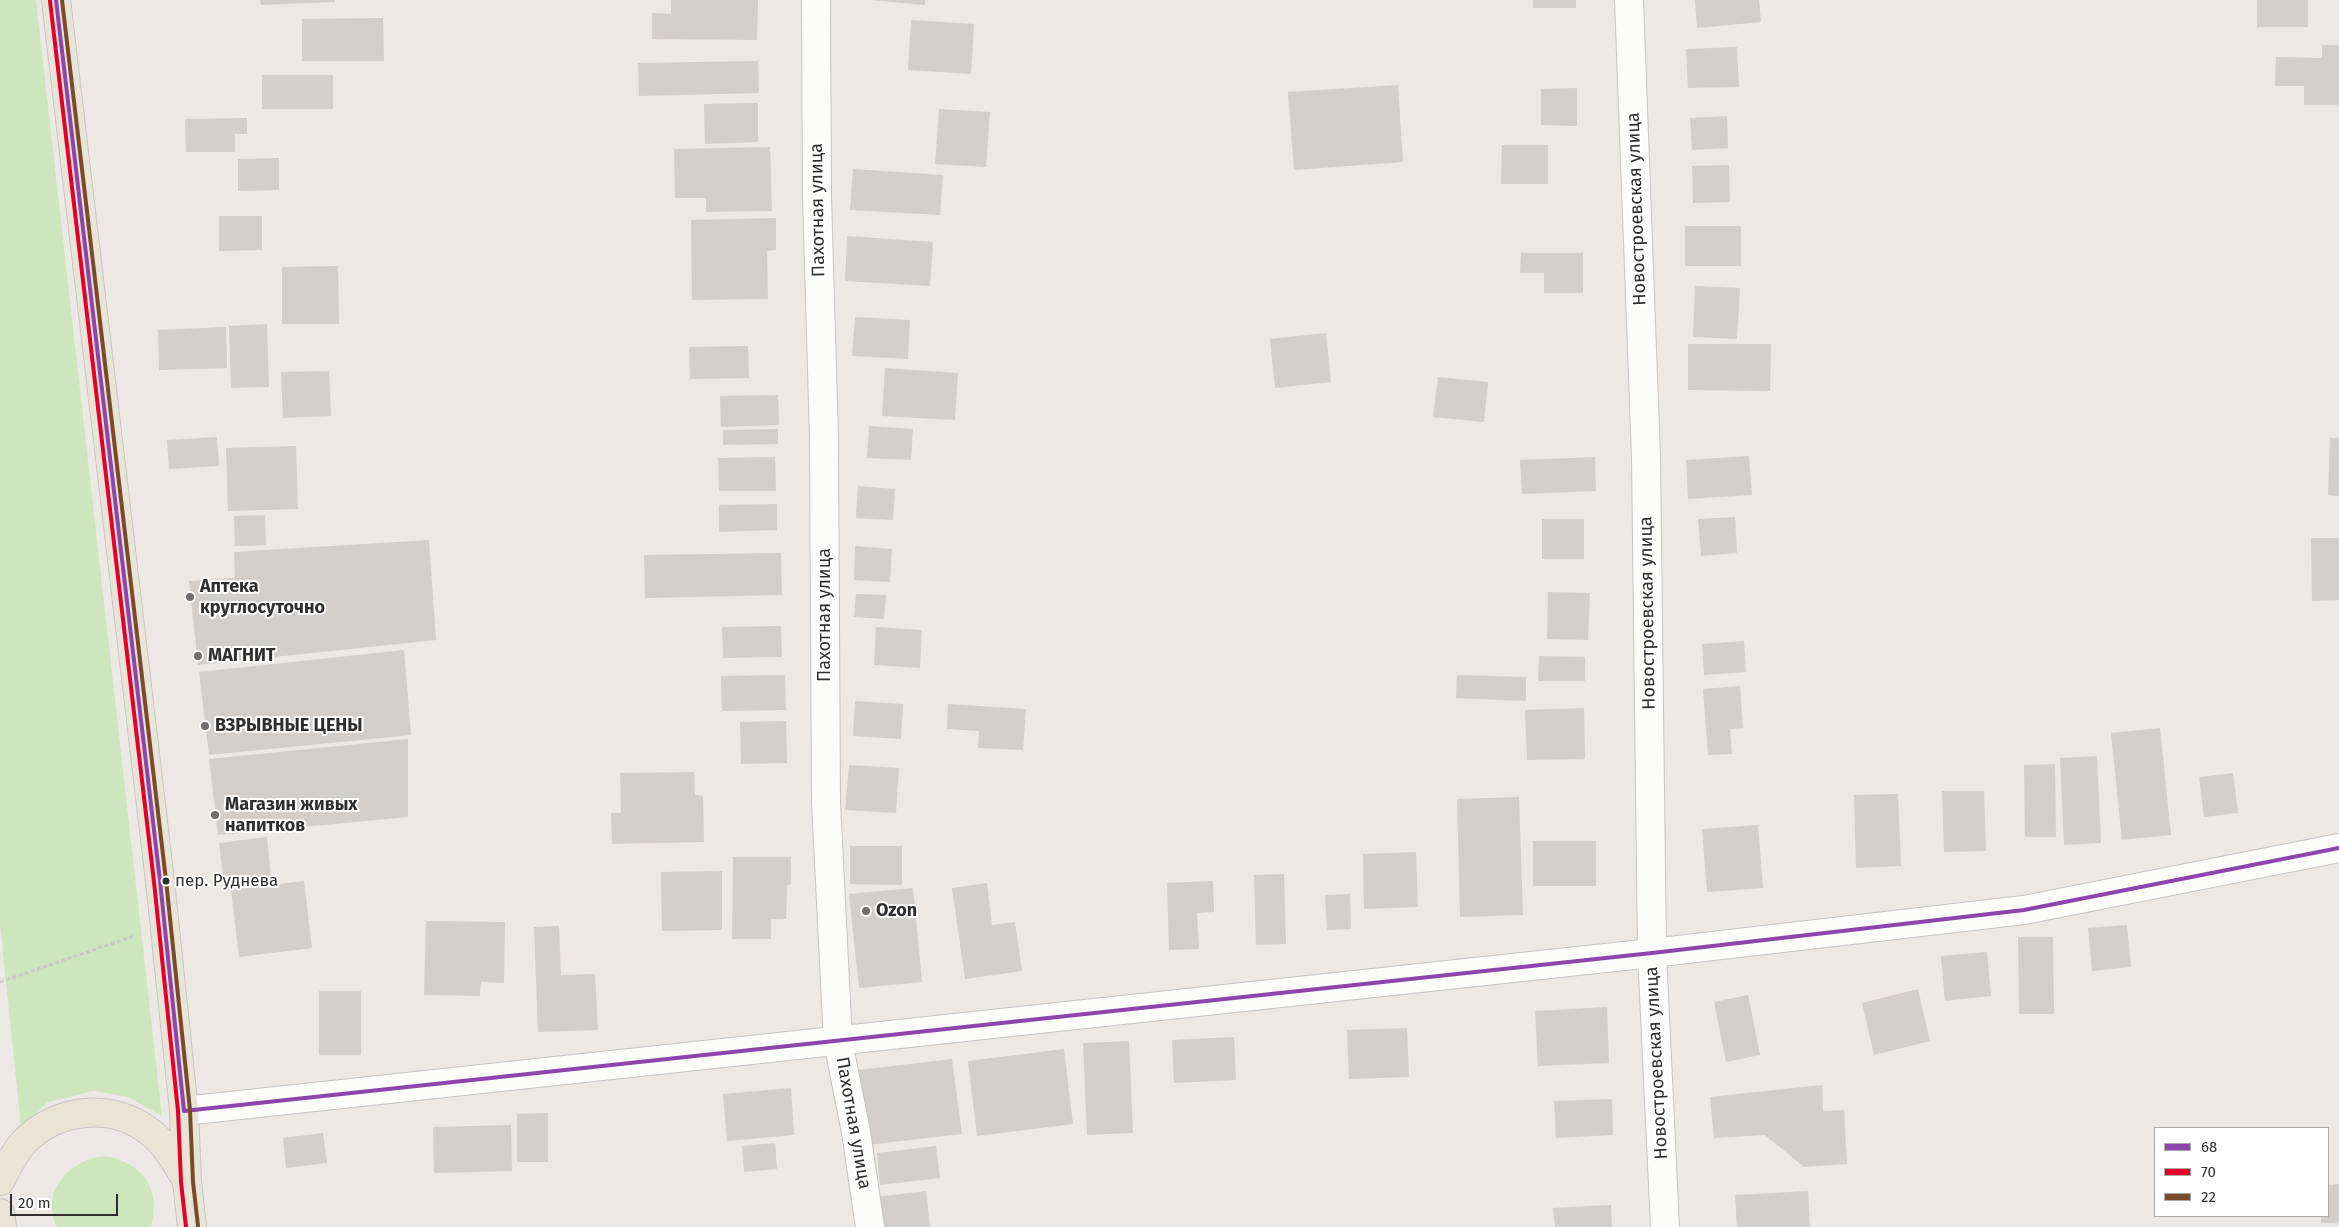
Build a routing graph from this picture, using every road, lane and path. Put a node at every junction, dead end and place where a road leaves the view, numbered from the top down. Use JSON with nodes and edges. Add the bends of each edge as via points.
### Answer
{"nodes":[{"id":1,"x":56,"y":0,"type":"edge"},
{"id":2,"x":816,"y":0,"type":"edge"},
{"id":3,"x":1629,"y":0,"type":"edge"},
{"id":4,"x":2339,"y":848,"type":"edge"},
{"id":5,"x":164,"y":926,"type":"junction"},
{"id":6,"x":1652,"y":953,"type":"junction"},
{"id":7,"x":0,"y":982,"type":"edge"},
{"id":8,"x":838,"y":1042,"type":"junction"},
{"id":9,"x":184,"y":1111,"type":"junction"},
{"id":10,"x":0,"y":1181,"type":"edge"},
{"id":11,"x":187,"y":1182,"type":"junction"},
{"id":12,"x":0,"y":1213,"type":"edge"},
{"id":13,"x":190,"y":1224,"type":"edge"},
{"id":14,"x":2,"y":1227,"type":"edge"},
{"id":15,"x":870,"y":1227,"type":"edge"},
{"id":16,"x":1665,"y":1227,"type":"edge"}],
"edges":[{"from":1,"to":5,"type":"main road"},
{"from":2,"to":8,"type":"street","name":"Пахотная улица","via":[[817,196],[824,439],[826,802]]},
{"from":3,"to":6,"type":"street","name":"Новостроевская улица","via":[[1646,457]]},
{"from":4,"to":6,"type":"street","via":[[2024,910]]},
{"from":5,"to":7,"type":"path"},
{"from":5,"to":9,"type":"main road"},
{"from":6,"to":8,"type":"street"},
{"from":6,"to":16,"type":"street","name":"Новостроевская улица"},
{"from":8,"to":9,"type":"street"},
{"from":8,"to":15,"type":"street","name":"Пахотная улица"},
{"from":9,"to":11,"type":"main road"},
{"from":10,"to":11,"type":"main road","via":[[22,1144],[35,1132],[68,1115],[104,1112],[120,1116],[151,1132]]},
{"from":11,"to":13,"type":"main road"},
{"from":12,"to":14,"type":"main road"}]}
